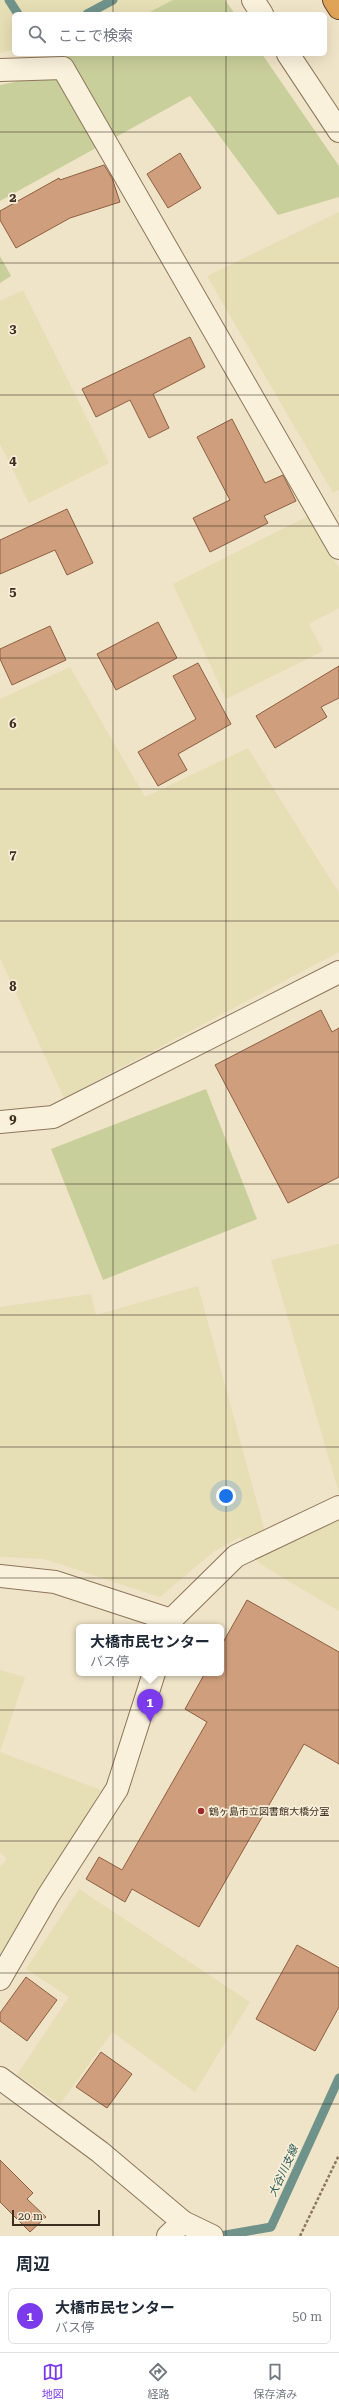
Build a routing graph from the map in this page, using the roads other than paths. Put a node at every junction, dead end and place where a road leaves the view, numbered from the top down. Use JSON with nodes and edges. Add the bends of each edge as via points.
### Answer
{"nodes":[{"id":1,"x":253,"y":0,"type":"edge"},
{"id":2,"x":334,"y":0,"type":"edge"},
{"id":3,"x":339,"y":8,"type":"edge"},
{"id":4,"x":261,"y":12,"type":"edge"},
{"id":5,"x":289,"y":56,"type":"edge"},
{"id":6,"x":0,"y":70,"type":"edge"},
{"id":7,"x":339,"y":131,"type":"edge"},
{"id":8,"x":339,"y":548,"type":"edge"},
{"id":9,"x":339,"y":972,"type":"edge"},
{"id":10,"x":0,"y":1122,"type":"edge"},
{"id":11,"x":339,"y":1507,"type":"edge"},
{"id":12,"x":0,"y":1576,"type":"edge"},
{"id":13,"x":170,"y":1624,"type":"edge"},
{"id":14,"x":153,"y":1676,"type":"edge"},
{"id":15,"x":0,"y":1979,"type":"edge"},
{"id":16,"x":0,"y":2078,"type":"edge"},
{"id":17,"x":175,"y":2229,"type":"edge"},
{"id":18,"x":212,"y":2236,"type":"edge"}],
"edges":[{"from":1,"to":4,"type":"street"},
{"from":2,"to":3,"type":"highway"},
{"from":5,"to":7,"type":"street"},
{"from":6,"to":8,"type":"street","via":[[63,68]]},
{"from":9,"to":10,"type":"street","via":[[52,1117]]},
{"from":11,"to":13,"type":"street","via":[[236,1556]]},
{"from":12,"to":13,"type":"street","via":[[55,1582]]},
{"from":14,"to":15,"type":"street","via":[[117,1789],[48,1896]]},
{"from":16,"to":17,"type":"street","via":[[100,2152]]},
{"from":17,"to":18,"type":"street"}]}
